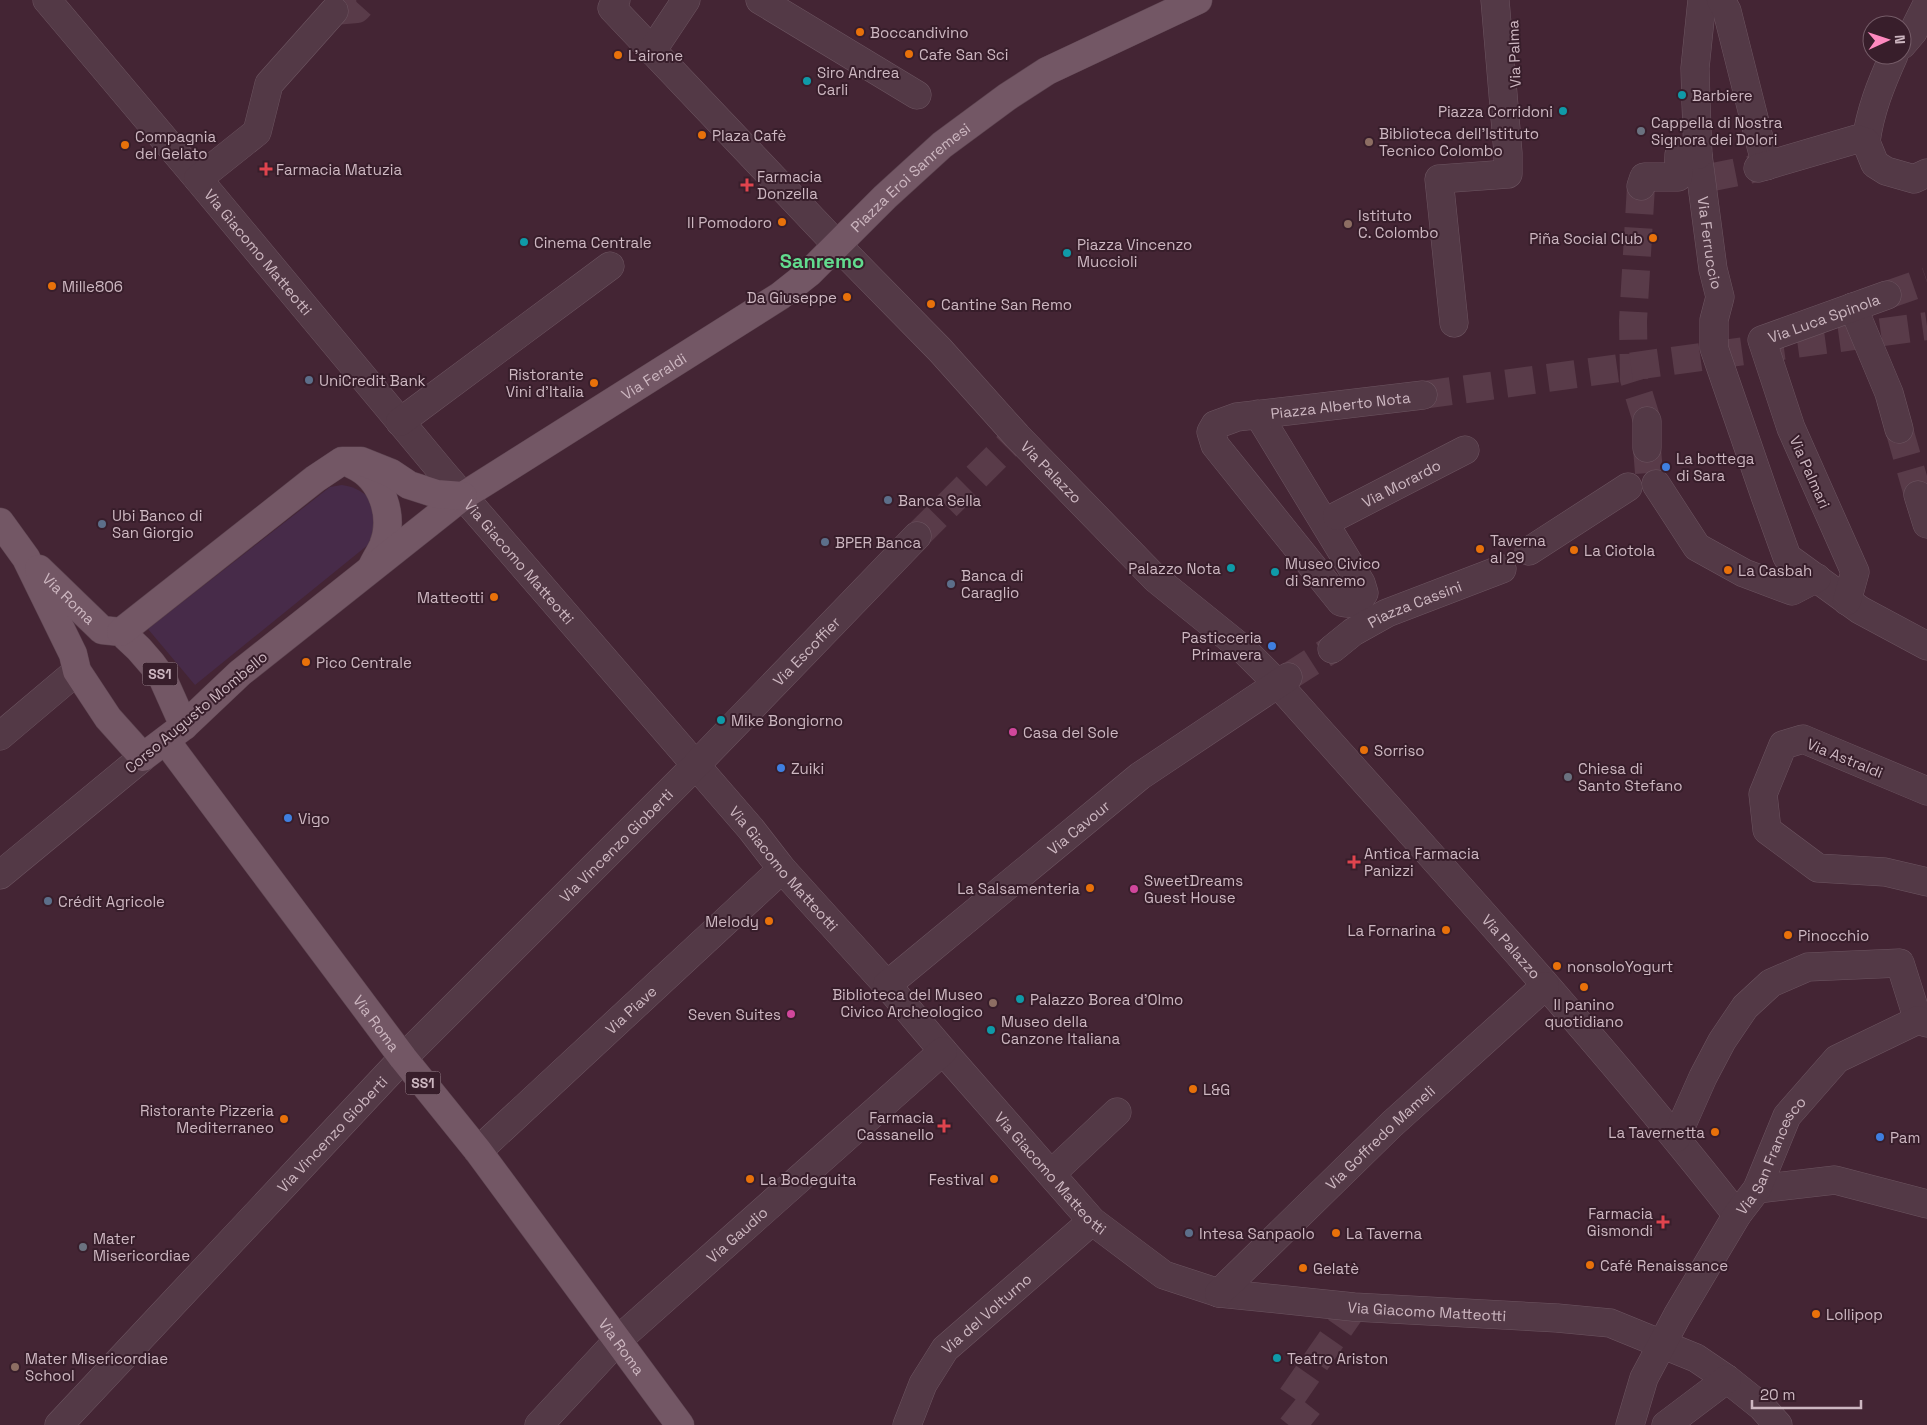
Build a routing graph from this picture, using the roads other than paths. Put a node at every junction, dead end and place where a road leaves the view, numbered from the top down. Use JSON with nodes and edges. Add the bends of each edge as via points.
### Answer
{"nodes":[{"id":1,"x":47,"y":0,"type":"edge"},
{"id":2,"x":616,"y":0,"type":"edge"},
{"id":3,"x":686,"y":0,"type":"edge"},
{"id":4,"x":760,"y":0,"type":"edge"},
{"id":5,"x":1198,"y":0,"type":"edge"},
{"id":6,"x":1495,"y":0,"type":"edge"},
{"id":7,"x":1513,"y":0,"type":"edge"},
{"id":8,"x":1702,"y":0,"type":"edge"},
{"id":9,"x":1721,"y":0,"type":"edge"},
{"id":10,"x":1927,"y":4,"type":"edge"},
{"id":11,"x":334,"y":11,"type":"tunnel mouth"},
{"id":12,"x":1914,"y":37,"type":"edge"},
{"id":13,"x":652,"y":52,"type":"junction"},
{"id":14,"x":1890,"y":65,"type":"edge"},
{"id":15,"x":917,"y":95,"type":"dead end"},
{"id":16,"x":1506,"y":134,"type":"junction"},
{"id":17,"x":1866,"y":142,"type":"junction"},
{"id":18,"x":1927,"y":173,"type":"edge"},
{"id":19,"x":1703,"y":175,"type":"junction"},
{"id":20,"x":198,"y":179,"type":"junction"},
{"id":21,"x":1641,"y":186,"type":"dead end"},
{"id":22,"x":837,"y":245,"type":"junction"},
{"id":23,"x":610,"y":266,"type":"dead end"},
{"id":24,"x":1887,"y":295,"type":"tunnel mouth"},
{"id":25,"x":1852,"y":307,"type":"junction"},
{"id":26,"x":1454,"y":323,"type":"dead end"},
{"id":27,"x":1762,"y":340,"type":"joint"},
{"id":28,"x":1423,"y":394,"type":"tunnel mouth"},
{"id":29,"x":1258,"y":414,"type":"junction"},
{"id":30,"x":1647,"y":421,"type":"tunnel mouth"},
{"id":31,"x":400,"y":422,"type":"junction"},
{"id":32,"x":1899,"y":429,"type":"tunnel mouth"},
{"id":33,"x":1648,"y":448,"type":"tunnel mouth"},
{"id":34,"x":1465,"y":450,"type":"dead end"},
{"id":35,"x":342,"y":461,"type":"junction"},
{"id":36,"x":1656,"y":484,"type":"tunnel mouth"},
{"id":37,"x":1628,"y":487,"type":"dead end"},
{"id":38,"x":1918,"y":495,"type":"tunnel mouth"},
{"id":39,"x":463,"y":496,"type":"junction"},
{"id":40,"x":1337,"y":516,"type":"dead end"},
{"id":41,"x":0,"y":522,"type":"edge"},
{"id":42,"x":1927,"y":524,"type":"edge"},
{"id":43,"x":917,"y":536,"type":"tunnel mouth"},
{"id":44,"x":1529,"y":551,"type":"dead end"},
{"id":45,"x":26,"y":558,"type":"junction"},
{"id":46,"x":1502,"y":569,"type":"dead end"},
{"id":47,"x":370,"y":570,"type":"junction"},
{"id":48,"x":1817,"y":578,"type":"junction"},
{"id":49,"x":1847,"y":601,"type":"junction"},
{"id":50,"x":112,"y":631,"type":"junction"},
{"id":51,"x":1927,"y":646,"type":"edge"},
{"id":52,"x":1332,"y":649,"type":"tunnel mouth"},
{"id":53,"x":75,"y":662,"type":"junction"},
{"id":54,"x":1283,"y":680,"type":"junction"},
{"id":55,"x":175,"y":733,"type":"junction"},
{"id":56,"x":0,"y":736,"type":"edge"},
{"id":57,"x":144,"y":757,"type":"junction"},
{"id":58,"x":695,"y":766,"type":"junction"},
{"id":59,"x":1927,"y":791,"type":"edge"},
{"id":60,"x":782,"y":869,"type":"junction"},
{"id":61,"x":0,"y":875,"type":"edge"},
{"id":62,"x":1927,"y":882,"type":"edge"},
{"id":63,"x":887,"y":985,"type":"junction"},
{"id":64,"x":1545,"y":986,"type":"junction"},
{"id":65,"x":1922,"y":1021,"type":"edge"},
{"id":66,"x":943,"y":1051,"type":"junction"},
{"id":67,"x":403,"y":1058,"type":"junction"},
{"id":68,"x":1117,"y":1112,"type":"dead end"},
{"id":69,"x":1676,"y":1138,"type":"junction"},
{"id":70,"x":478,"y":1151,"type":"junction"},
{"id":71,"x":1051,"y":1174,"type":"junction"},
{"id":72,"x":1756,"y":1189,"type":"junction"},
{"id":73,"x":1927,"y":1204,"type":"edge"},
{"id":74,"x":1737,"y":1215,"type":"junction"},
{"id":75,"x":1092,"y":1221,"type":"junction"},
{"id":76,"x":1218,"y":1293,"type":"junction"},
{"id":77,"x":618,"y":1340,"type":"junction"},
{"id":78,"x":1662,"y":1343,"type":"junction"},
{"id":79,"x":1726,"y":1379,"type":"junction"},
{"id":80,"x":59,"y":1425,"type":"edge"},
{"id":81,"x":539,"y":1425,"type":"edge"},
{"id":82,"x":680,"y":1425,"type":"edge"},
{"id":83,"x":907,"y":1425,"type":"edge"},
{"id":84,"x":1630,"y":1425,"type":"edge"},
{"id":85,"x":1666,"y":1425,"type":"edge"},
{"id":86,"x":1778,"y":1425,"type":"edge"}],
"edges":[{"from":1,"to":20,"type":"street","name":"Via Giacomo Matteotti"},
{"from":2,"to":13,"type":"street","via":[[612,8]]},
{"from":3,"to":13,"type":"street"},
{"from":4,"to":15,"type":"street"},
{"from":5,"to":22,"type":"main road","name":"Piazza Eroi Sanremesi","via":[[1047,72],[1007,97],[942,145]]},
{"from":6,"to":16,"type":"street"},
{"from":7,"to":16,"type":"street","name":"Via Palma","via":[[1516,125]]},
{"from":8,"to":19,"type":"street","name":"Via Ferruccio","via":[[1695,68]]},
{"from":9,"to":17,"type":"street","via":[[1728,11],[1762,167],[1857,139]]},
{"from":10,"to":12,"type":"street"},
{"from":11,"to":20,"type":"street","via":[[269,84],[256,132]]},
{"from":13,"to":22,"type":"street"},
{"from":14,"to":17,"type":"street","via":[[1878,91]]},
{"from":16,"to":26,"type":"street","via":[[1508,174],[1439,179]]},
{"from":17,"to":18,"type":"street","via":[[1875,164],[1886,171],[1914,180]]},
{"from":19,"to":21,"type":"street","via":[[1679,155],[1678,177],[1644,177]]},
{"from":19,"to":48,"type":"street","name":"Via Ferruccio","via":[[1713,269],[1720,296],[1714,320],[1714,348],[1787,557]]},
{"from":20,"to":31,"type":"street","name":"Via Giacomo Matteotti"},
{"from":22,"to":39,"type":"main road","name":"Via Feraldi","via":[[780,296]]},
{"from":22,"to":54,"type":"street","name":"Via Palazzo","via":[[1156,578]]},
{"from":23,"to":31,"type":"street"},
{"from":24,"to":25,"type":"street","name":"Via Luca Spinola"},
{"from":25,"to":27,"type":"street","name":"Via Luca Spinola"},
{"from":25,"to":32,"type":"street","via":[[1888,393]]},
{"from":27,"to":49,"type":"street","name":"Via Palmari","via":[[1791,428],[1855,572]]},
{"from":28,"to":29,"type":"street","name":"Piazza Alberto Nota"},
{"from":29,"to":29,"type":"street","name":"Piazza Alberto Nota","via":[[1215,425],[1211,432],[1215,445],[1341,602],[1351,604],[1360,601],[1364,594],[1361,583]]},
{"from":30,"to":33,"type":"street"},
{"from":31,"to":39,"type":"street","name":"Via Giacomo Matteotti"},
{"from":34,"to":40,"type":"street","name":"Via Morardo"},
{"from":35,"to":39,"type":"main road","via":[[361,461],[391,473],[409,485],[437,494]]},
{"from":35,"to":47,"type":"main road","name":"Corso Augusto Mombello","via":[[367,473],[382,492],[387,516],[384,544]]},
{"from":35,"to":50,"type":"main road"},
{"from":36,"to":48,"type":"street","via":[[1697,547],[1744,573],[1792,591]]},
{"from":37,"to":44,"type":"street"},
{"from":38,"to":42,"type":"street"},
{"from":39,"to":47,"type":"main road","name":"Corso Augusto Mombello"},
{"from":39,"to":58,"type":"street","name":"Via Giacomo Matteotti"},
{"from":41,"to":45,"type":"main road","name":"Via Roma","number":"SS1"},
{"from":43,"to":58,"type":"street","name":"Via Escoffier"},
{"from":45,"to":50,"type":"main road","name":"Via Roma","number":"SS1"},
{"from":45,"to":53,"type":"main road","name":"Via Roma","number":"SS1"},
{"from":46,"to":52,"type":"street","name":"Piazza Cassini","via":[[1387,613],[1353,632]]},
{"from":47,"to":55,"type":"main road","name":"Corso Augusto Mombello","via":[[240,673]]},
{"from":48,"to":49,"type":"street"},
{"from":49,"to":51,"type":"street"},
{"from":50,"to":53,"type":"main road"},
{"from":50,"to":55,"type":"main road","name":"Via Roma","number":"SS1","via":[[152,664],[163,679]]},
{"from":53,"to":56,"type":"street"},
{"from":53,"to":57,"type":"main road","name":"Via Roma","number":"SS1","via":[[108,718]]},
{"from":54,"to":63,"type":"street","name":"Via Cavour","via":[[1140,776]]},
{"from":54,"to":64,"type":"street","name":"Via Palazzo"},
{"from":55,"to":57,"type":"main road","name":"Corso Augusto Mombello"},
{"from":55,"to":67,"type":"main road","name":"Via Roma","number":"SS1"},
{"from":57,"to":61,"type":"street","name":"Corso Augusto Mombello"},
{"from":58,"to":60,"type":"street","name":"Via Giacomo Matteotti","via":[[751,828]]},
{"from":58,"to":67,"type":"street","name":"Via Vincenzo Gioberti"},
{"from":59,"to":62,"type":"street","name":"Via Astraldi","via":[[1802,739],[1783,746],[1763,794],[1767,830],[1818,868],[1885,872]]},
{"from":60,"to":63,"type":"street","name":"Via Giacomo Matteotti"},
{"from":60,"to":70,"type":"street","name":"Via Piave"},
{"from":63,"to":66,"type":"street","name":"Via Giacomo Matteotti"},
{"from":64,"to":69,"type":"street","name":"Via Palazzo"},
{"from":64,"to":76,"type":"street","name":"Via Goffredo Mameli","via":[[1392,1124]]},
{"from":65,"to":69,"type":"street","via":[[1900,963],[1808,967],[1770,983],[1745,1007],[1722,1041]]},
{"from":65,"to":72,"type":"street","name":"Via San Francesco","via":[[1838,1059],[1787,1116]]},
{"from":66,"to":71,"type":"street","name":"Via Giacomo Matteotti"},
{"from":66,"to":77,"type":"street","name":"Via Gaudio"},
{"from":67,"to":70,"type":"main road","name":"Via Roma","number":"SS1"},
{"from":67,"to":80,"type":"street","name":"Via Vincenzo Gioberti"},
{"from":68,"to":71,"type":"street"},
{"from":69,"to":74,"type":"street","name":"Via Palazzo"},
{"from":70,"to":77,"type":"main road","name":"Via Roma","number":"SS1"},
{"from":71,"to":75,"type":"street","name":"Via Giacomo Matteotti"},
{"from":72,"to":73,"type":"street","via":[[1835,1180]]},
{"from":72,"to":74,"type":"street","name":"Via San Francesco"},
{"from":74,"to":78,"type":"street","name":"Via San Francesco"},
{"from":75,"to":76,"type":"street","name":"Via Giacomo Matteotti","via":[[1164,1275]]},
{"from":75,"to":83,"type":"street","name":"Via del Volturno","via":[[945,1348],[923,1384]]},
{"from":76,"to":78,"type":"street","name":"Via Giacomo Matteotti","via":[[1354,1307],[1610,1323]]},
{"from":77,"to":81,"type":"street","name":"Via Gaudio"},
{"from":77,"to":82,"type":"main road","name":"Via Roma","number":"SS1"},
{"from":78,"to":79,"type":"street","name":"Via Giacomo Matteotti","via":[[1696,1358]]},
{"from":78,"to":84,"type":"street","name":"Via San Francesco","via":[[1644,1378]]},
{"from":79,"to":85,"type":"street"},
{"from":79,"to":86,"type":"street","name":"Via Giacomo Matteotti","via":[[1762,1407]]}]}
